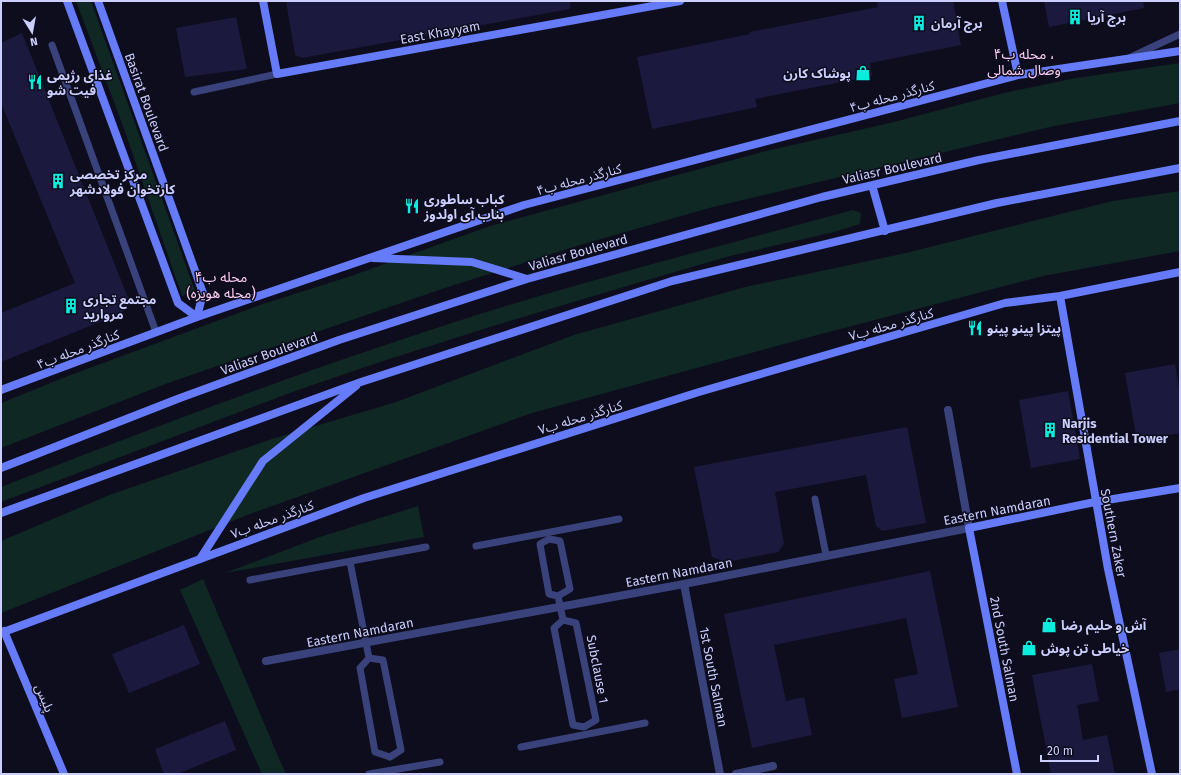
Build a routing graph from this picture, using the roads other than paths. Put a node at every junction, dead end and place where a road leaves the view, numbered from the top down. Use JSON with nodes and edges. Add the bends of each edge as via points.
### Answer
{"nodes":[{"id":1,"x":67,"y":1,"type":"edge"},
{"id":2,"x":98,"y":1,"type":"edge"},
{"id":3,"x":263,"y":1,"type":"edge"},
{"id":4,"x":680,"y":1,"type":"edge"},
{"id":5,"x":1002,"y":1,"type":"edge"},
{"id":6,"x":1180,"y":34,"type":"edge"},
{"id":7,"x":52,"y":45,"type":"dead end"},
{"id":8,"x":1180,"y":51,"type":"edge"},
{"id":9,"x":1127,"y":59,"type":"junction"},
{"id":10,"x":277,"y":74,"type":"junction"},
{"id":11,"x":1018,"y":75,"type":"junction"},
{"id":12,"x":194,"y":92,"type":"dead end"},
{"id":13,"x":1180,"y":121,"type":"edge"},
{"id":14,"x":1180,"y":168,"type":"edge"},
{"id":15,"x":872,"y":185,"type":"junction"},
{"id":16,"x":885,"y":231,"type":"junction"},
{"id":17,"x":367,"y":258,"type":"junction"},
{"id":18,"x":1180,"y":272,"type":"edge"},
{"id":19,"x":527,"y":279,"type":"junction"},
{"id":20,"x":1060,"y":296,"type":"junction"},
{"id":21,"x":197,"y":317,"type":"junction"},
{"id":22,"x":156,"y":332,"type":"junction"},
{"id":23,"x":361,"y":382,"type":"junction"},
{"id":24,"x":1,"y":390,"type":"edge"},
{"id":25,"x":948,"y":410,"type":"dead end"},
{"id":26,"x":1,"y":468,"type":"edge"},
{"id":27,"x":1180,"y":488,"type":"edge"},
{"id":28,"x":814,"y":499,"type":"dead end"},
{"id":29,"x":1095,"y":502,"type":"junction"},
{"id":30,"x":1,"y":513,"type":"edge"},
{"id":31,"x":619,"y":519,"type":"dead end"},
{"id":32,"x":969,"y":528,"type":"junction"},
{"id":33,"x":548,"y":536,"type":"junction"},
{"id":34,"x":476,"y":546,"type":"dead end"},
{"id":35,"x":426,"y":547,"type":"dead end"},
{"id":36,"x":826,"y":555,"type":"junction"},
{"id":37,"x":200,"y":559,"type":"junction"},
{"id":38,"x":350,"y":562,"type":"junction"},
{"id":39,"x":250,"y":580,"type":"dead end"},
{"id":40,"x":684,"y":584,"type":"junction"},
{"id":41,"x":558,"y":596,"type":"junction"},
{"id":42,"x":560,"y":606,"type":"junction"},
{"id":43,"x":563,"y":620,"type":"junction"},
{"id":44,"x":3,"y":632,"type":"edge"},
{"id":45,"x":366,"y":643,"type":"junction"},
{"id":46,"x":369,"y":658,"type":"junction"},
{"id":47,"x":266,"y":661,"type":"dead end"},
{"id":48,"x":645,"y":723,"type":"dead end"},
{"id":49,"x":585,"y":730,"type":"junction"},
{"id":50,"x":521,"y":747,"type":"dead end"},
{"id":51,"x":390,"y":757,"type":"junction"},
{"id":52,"x":440,"y":762,"type":"dead end"},
{"id":53,"x":773,"y":766,"type":"dead end"},
{"id":54,"x":392,"y":770,"type":"junction"},
{"id":55,"x":64,"y":774,"type":"edge"},
{"id":56,"x":369,"y":774,"type":"edge"},
{"id":57,"x":720,"y":774,"type":"edge"},
{"id":58,"x":736,"y":774,"type":"edge"},
{"id":59,"x":1017,"y":774,"type":"edge"},
{"id":60,"x":1152,"y":774,"type":"edge"}],
"edges":[{"from":1,"to":21,"type":"street","via":[[178,303]]},
{"from":2,"to":21,"type":"street","name":"Basirat Boulevard","via":[[203,293]]},
{"from":3,"to":10,"type":"street"},
{"from":4,"to":10,"type":"street","name":"East Khayyam"},
{"from":5,"to":11,"type":"street"},
{"from":6,"to":9,"type":"lane"},
{"from":7,"to":22,"type":"lane"},
{"from":8,"to":9,"type":"street","name":"کنارگذر محله ب۴"},
{"from":9,"to":11,"type":"street","name":"کنارگذر محله ب۴"},
{"from":10,"to":12,"type":"lane"},
{"from":11,"to":17,"type":"street","name":"کنارگذر محله ب۴","via":[[524,205]]},
{"from":13,"to":15,"type":"street","name":"Valiasr Boulevard","via":[[979,160]]},
{"from":14,"to":16,"type":"street","via":[[997,203]]},
{"from":15,"to":16,"type":"street"},
{"from":15,"to":19,"type":"street","name":"Valiasr Boulevard"},
{"from":16,"to":23,"type":"street","via":[[672,281]]},
{"from":17,"to":19,"type":"street","via":[[472,262]]},
{"from":17,"to":21,"type":"street","name":"کنارگذر محله ب۴"},
{"from":18,"to":20,"type":"street","name":"کنارگذر محله ب۷"},
{"from":19,"to":26,"type":"street","name":"Valiasr Boulevard","via":[[325,346],[180,398]]},
{"from":20,"to":29,"type":"street","name":"Southern Zaker"},
{"from":20,"to":37,"type":"street","name":"کنارگذر محله ب۷","via":[[1005,303],[699,392],[364,498]]},
{"from":21,"to":22,"type":"street","name":"کنارگذر محله ب۴"},
{"from":22,"to":24,"type":"street","name":"کنارگذر محله ب۴"},
{"from":23,"to":30,"type":"street"},
{"from":23,"to":37,"type":"street","via":[[263,461]]},
{"from":25,"to":32,"type":"street"},
{"from":27,"to":29,"type":"street","name":"Eastern Namdaran"},
{"from":28,"to":36,"type":"lane"},
{"from":29,"to":32,"type":"street","name":"Eastern Namdaran"},
{"from":29,"to":60,"type":"street","name":"Southern Zaker"},
{"from":31,"to":33,"type":"lane"},
{"from":32,"to":36,"type":"street","name":"Eastern Namdaran"},
{"from":32,"to":59,"type":"street","name":"2nd South Salman"},
{"from":33,"to":34,"type":"lane"},
{"from":33,"to":41,"type":"lane","via":[[540,544],[549,594]]},
{"from":33,"to":41,"type":"lane","via":[[560,541],[570,589]]},
{"from":35,"to":38,"type":"lane"},
{"from":36,"to":40,"type":"street","name":"Eastern Namdaran"},
{"from":37,"to":44,"type":"street","name":"کنارگذر محله ب۷"},
{"from":38,"to":39,"type":"lane"},
{"from":38,"to":45,"type":"lane"},
{"from":40,"to":42,"type":"street","name":"Eastern Namdaran"},
{"from":40,"to":57,"type":"street","name":"1st South Salman"},
{"from":41,"to":42,"type":"lane"},
{"from":42,"to":43,"type":"lane"},
{"from":42,"to":45,"type":"street","name":"Eastern Namdaran"},
{"from":43,"to":49,"type":"lane","via":[[554,628],[561,665],[573,725]]},
{"from":43,"to":49,"type":"lane","name":"Subclause 1","via":[[576,624],[596,720]]},
{"from":44,"to":55,"type":"street","name":"پلیس"},
{"from":45,"to":46,"type":"lane"},
{"from":45,"to":47,"type":"street","name":"Eastern Namdaran"},
{"from":46,"to":51,"type":"lane","via":[[360,668],[375,752]]},
{"from":46,"to":51,"type":"lane","via":[[383,660],[401,750]]},
{"from":48,"to":49,"type":"lane"},
{"from":49,"to":50,"type":"lane"},
{"from":51,"to":54,"type":"lane"},
{"from":52,"to":54,"type":"lane"},
{"from":53,"to":58,"type":"street"},
{"from":54,"to":56,"type":"lane"}]}
